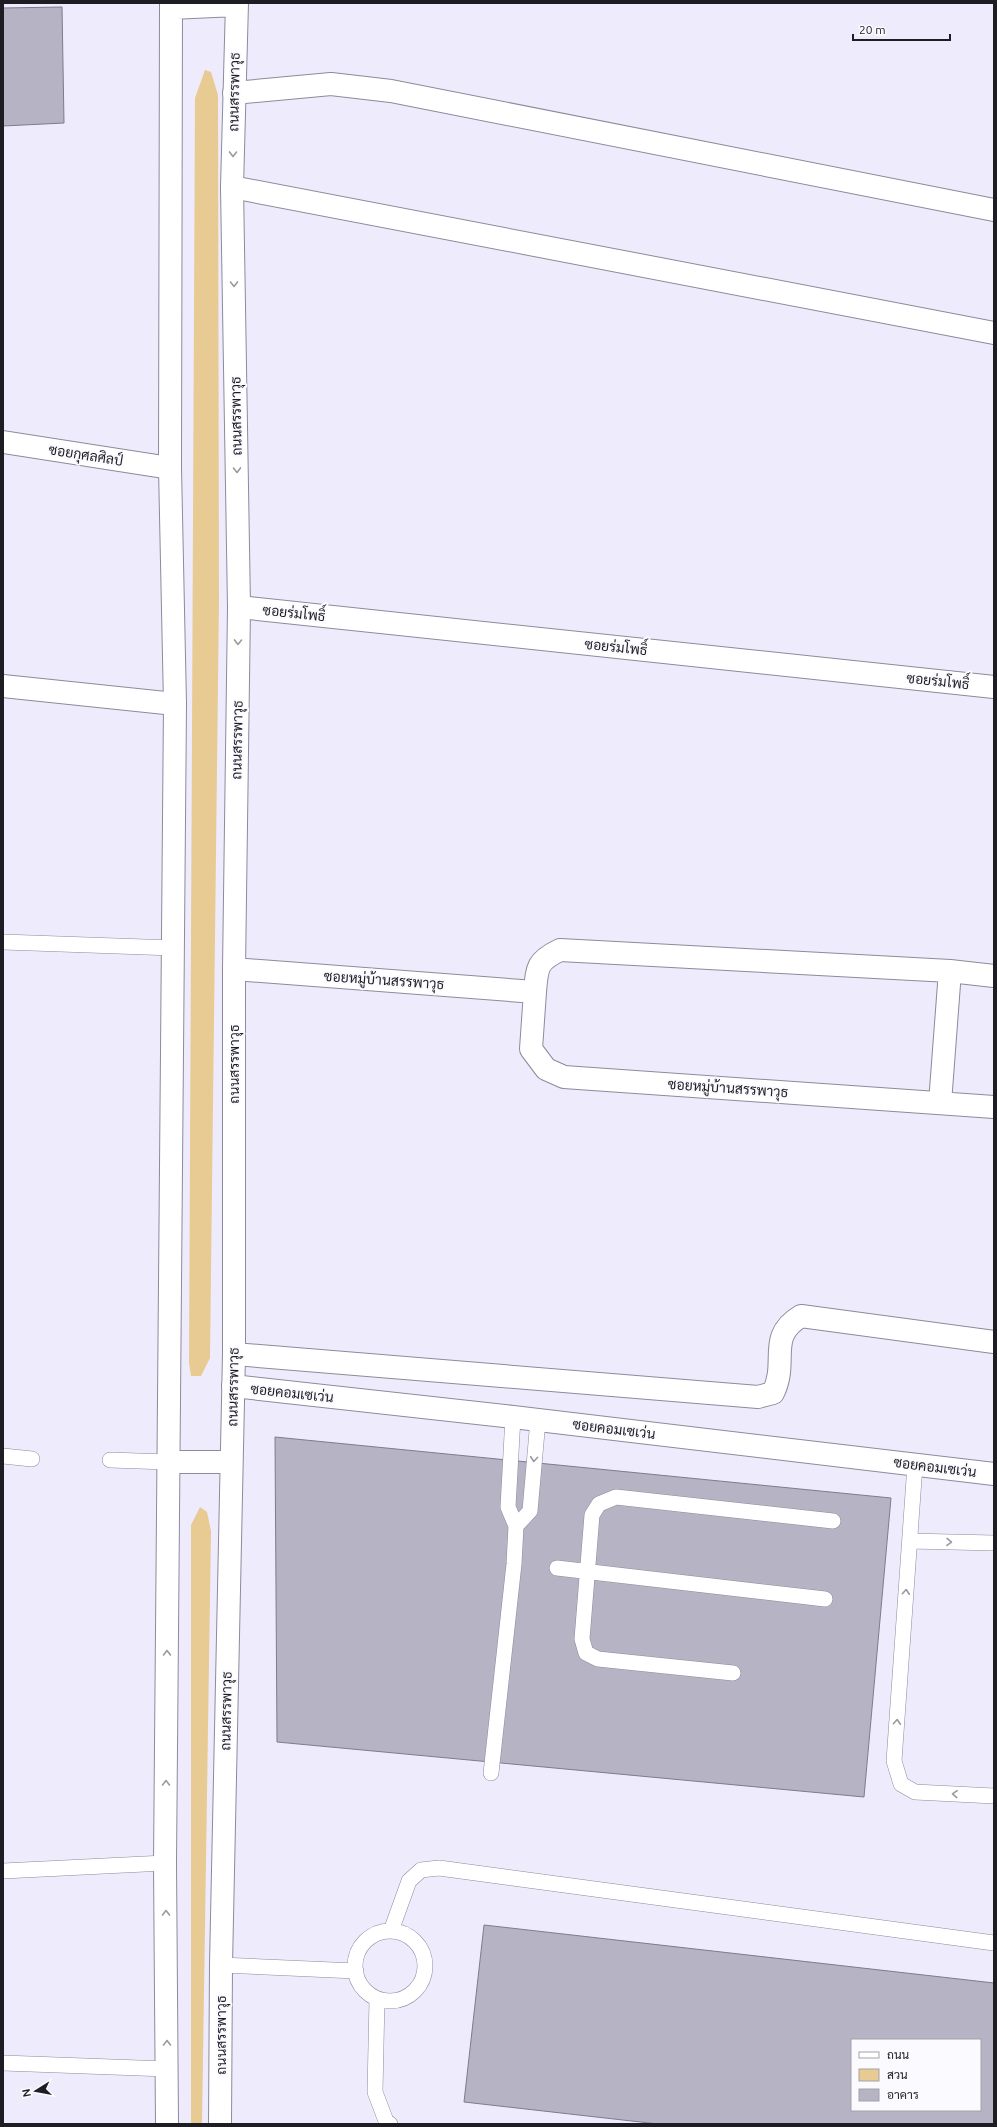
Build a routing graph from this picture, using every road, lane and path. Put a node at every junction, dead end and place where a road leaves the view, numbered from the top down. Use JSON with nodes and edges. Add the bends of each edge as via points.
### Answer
{"nodes":[{"id":1,"x":236,"y":4,"type":"edge"},
{"id":2,"x":171,"y":5,"type":"edge"},
{"id":3,"x":234,"y":92,"type":"junction"},
{"id":4,"x":232,"y":187,"type":"junction"},
{"id":5,"x":994,"y":210,"type":"edge"},
{"id":6,"x":994,"y":333,"type":"edge"},
{"id":7,"x":3,"y":442,"type":"edge"},
{"id":8,"x":170,"y":468,"type":"junction"},
{"id":9,"x":238,"y":607,"type":"junction"},
{"id":10,"x":3,"y":686,"type":"edge"},
{"id":11,"x":994,"y":687,"type":"edge"},
{"id":12,"x":175,"y":704,"type":"junction"},
{"id":13,"x":3,"y":942,"type":"edge"},
{"id":14,"x":174,"y":948,"type":"junction"},
{"id":15,"x":234,"y":969,"type":"junction"},
{"id":16,"x":950,"y":971,"type":"junction"},
{"id":17,"x":994,"y":976,"type":"edge"},
{"id":18,"x":535,"y":992,"type":"junction"},
{"id":19,"x":940,"y":1103,"type":"junction"},
{"id":20,"x":994,"y":1107,"type":"edge"},
{"id":21,"x":994,"y":1342,"type":"edge"},
{"id":22,"x":234,"y":1354,"type":"junction"},
{"id":23,"x":233,"y":1386,"type":"junction"},
{"id":24,"x":513,"y":1416,"type":"junction"},
{"id":25,"x":538,"y":1420,"type":"junction"},
{"id":26,"x":3,"y":1456,"type":"edge"},
{"id":27,"x":32,"y":1459,"type":"dead end"},
{"id":28,"x":110,"y":1460,"type":"dead end"},
{"id":29,"x":168,"y":1462,"type":"junction"},
{"id":30,"x":231,"y":1462,"type":"junction"},
{"id":31,"x":915,"y":1465,"type":"junction"},
{"id":32,"x":994,"y":1474,"type":"edge"},
{"id":33,"x":833,"y":1521,"type":"dead end"},
{"id":34,"x":516,"y":1526,"type":"junction"},
{"id":35,"x":910,"y":1541,"type":"junction"},
{"id":36,"x":994,"y":1543,"type":"edge"},
{"id":37,"x":557,"y":1568,"type":"dead end"},
{"id":38,"x":588,"y":1571,"type":"junction"},
{"id":39,"x":825,"y":1599,"type":"dead end"},
{"id":40,"x":733,"y":1673,"type":"dead end"},
{"id":41,"x":491,"y":1773,"type":"dead end"},
{"id":42,"x":994,"y":1796,"type":"edge"},
{"id":43,"x":165,"y":1863,"type":"junction"},
{"id":44,"x":3,"y":1871,"type":"edge"},
{"id":45,"x":391,"y":1931,"type":"junction"},
{"id":46,"x":994,"y":1943,"type":"edge"},
{"id":47,"x":221,"y":1965,"type":"junction"},
{"id":48,"x":356,"y":1971,"type":"junction"},
{"id":49,"x":378,"y":1999,"type":"junction"},
{"id":50,"x":3,"y":2063,"type":"edge"},
{"id":51,"x":167,"y":2070,"type":"junction"},
{"id":52,"x":167,"y":2124,"type":"edge"},
{"id":53,"x":220,"y":2124,"type":"edge"},
{"id":54,"x":390,"y":2124,"type":"edge"}],
"edges":[{"from":1,"to":2,"type":"street"},
{"from":1,"to":3,"type":"street","name":"ถนนสรรพาวุธ"},
{"from":2,"to":8,"type":"street"},
{"from":3,"to":4,"type":"street","name":"ถนนสรรพาวุธ","one_way":true},
{"from":3,"to":5,"type":"street","via":[[331,84],[391,91]]},
{"from":4,"to":6,"type":"street"},
{"from":4,"to":9,"type":"street","name":"ถนนสรรพาวุธ","one_way":true},
{"from":7,"to":8,"type":"street","name":"ซอยกุศลศิลป์"},
{"from":8,"to":12,"type":"street"},
{"from":9,"to":11,"type":"street","name":"ซอยร่มโพธิ์"},
{"from":9,"to":15,"type":"street","name":"ถนนสรรพาวุธ","one_way":true},
{"from":10,"to":12,"type":"street"},
{"from":12,"to":14,"type":"street"},
{"from":13,"to":14,"type":"lane"},
{"from":14,"to":29,"type":"street"},
{"from":15,"to":18,"type":"street","name":"ซอยหมู่บ้านสรรพาวุธ"},
{"from":15,"to":22,"type":"street","name":"ถนนสรรพาวุธ"},
{"from":16,"to":17,"type":"street","name":"ซอยหมู่บ้านสรรพาวุธ"},
{"from":16,"to":18,"type":"street","name":"ซอยหมู่บ้านสรรพาวุธ","via":[[560,950],[544,958],[536,973]]},
{"from":16,"to":19,"type":"street"},
{"from":18,"to":19,"type":"street","name":"ซอยหมู่บ้านสรรพาวุธ","via":[[530,1049],[546,1069],[564,1077]]},
{"from":19,"to":20,"type":"street","name":"ซอยหมู่บ้านสรรพาวุธ"},
{"from":21,"to":22,"type":"street","via":[[801,1316],[789,1323],[781,1334],[779,1382],[773,1393],[758,1397]]},
{"from":22,"to":23,"type":"street","name":"ถนนสรรพาวุธ"},
{"from":23,"to":24,"type":"street","name":"ซอยคอมเซเว่น"},
{"from":23,"to":30,"type":"street","name":"ถนนสรรพาวุธ"},
{"from":24,"to":25,"type":"street","name":"ซอยคอมเซเว่น"},
{"from":24,"to":34,"type":"lane","via":[[508,1507]]},
{"from":25,"to":31,"type":"street","name":"ซอยคอมเซเว่น"},
{"from":25,"to":34,"type":"lane","one_way":true,"via":[[530,1511]]},
{"from":26,"to":27,"type":"lane"},
{"from":28,"to":29,"type":"lane"},
{"from":29,"to":30,"type":"street"},
{"from":43,"to":29,"type":"street","one_way":true},
{"from":30,"to":47,"type":"street","name":"ถนนสรรพาวุธ"},
{"from":31,"to":32,"type":"street","name":"ซอยคอมเซเว่น"},
{"from":31,"to":35,"type":"lane"},
{"from":33,"to":38,"type":"lane","via":[[616,1497],[599,1504],[592,1515]]},
{"from":34,"to":41,"type":"lane"},
{"from":35,"to":36,"type":"lane","one_way":true},
{"from":42,"to":35,"type":"lane","one_way":true,"via":[[915,1792],[901,1784],[894,1761]]},
{"from":37,"to":38,"type":"lane"},
{"from":38,"to":39,"type":"lane"},
{"from":38,"to":40,"type":"lane","via":[[582,1639],[586,1653],[598,1660]]},
{"from":43,"to":44,"type":"lane"},
{"from":51,"to":43,"type":"street","one_way":true},
{"from":45,"to":46,"type":"lane","via":[[409,1881],[421,1870],[439,1868]]},
{"from":45,"to":48,"type":"lane","via":[[378,1932],[368,1938],[356,1959]]},
{"from":45,"to":49,"type":"lane","via":[[403,1933],[413,1939],[422,1955],[424,1972],[420,1984],[402,1999]]},
{"from":47,"to":48,"type":"lane"},
{"from":47,"to":53,"type":"street","name":"ถนนสรรพาวุธ"},
{"from":48,"to":49,"type":"lane","via":[[367,1993]]},
{"from":49,"to":54,"type":"lane","via":[[375,2092],[386,2121]]},
{"from":50,"to":51,"type":"lane"},
{"from":51,"to":52,"type":"street"}]}
